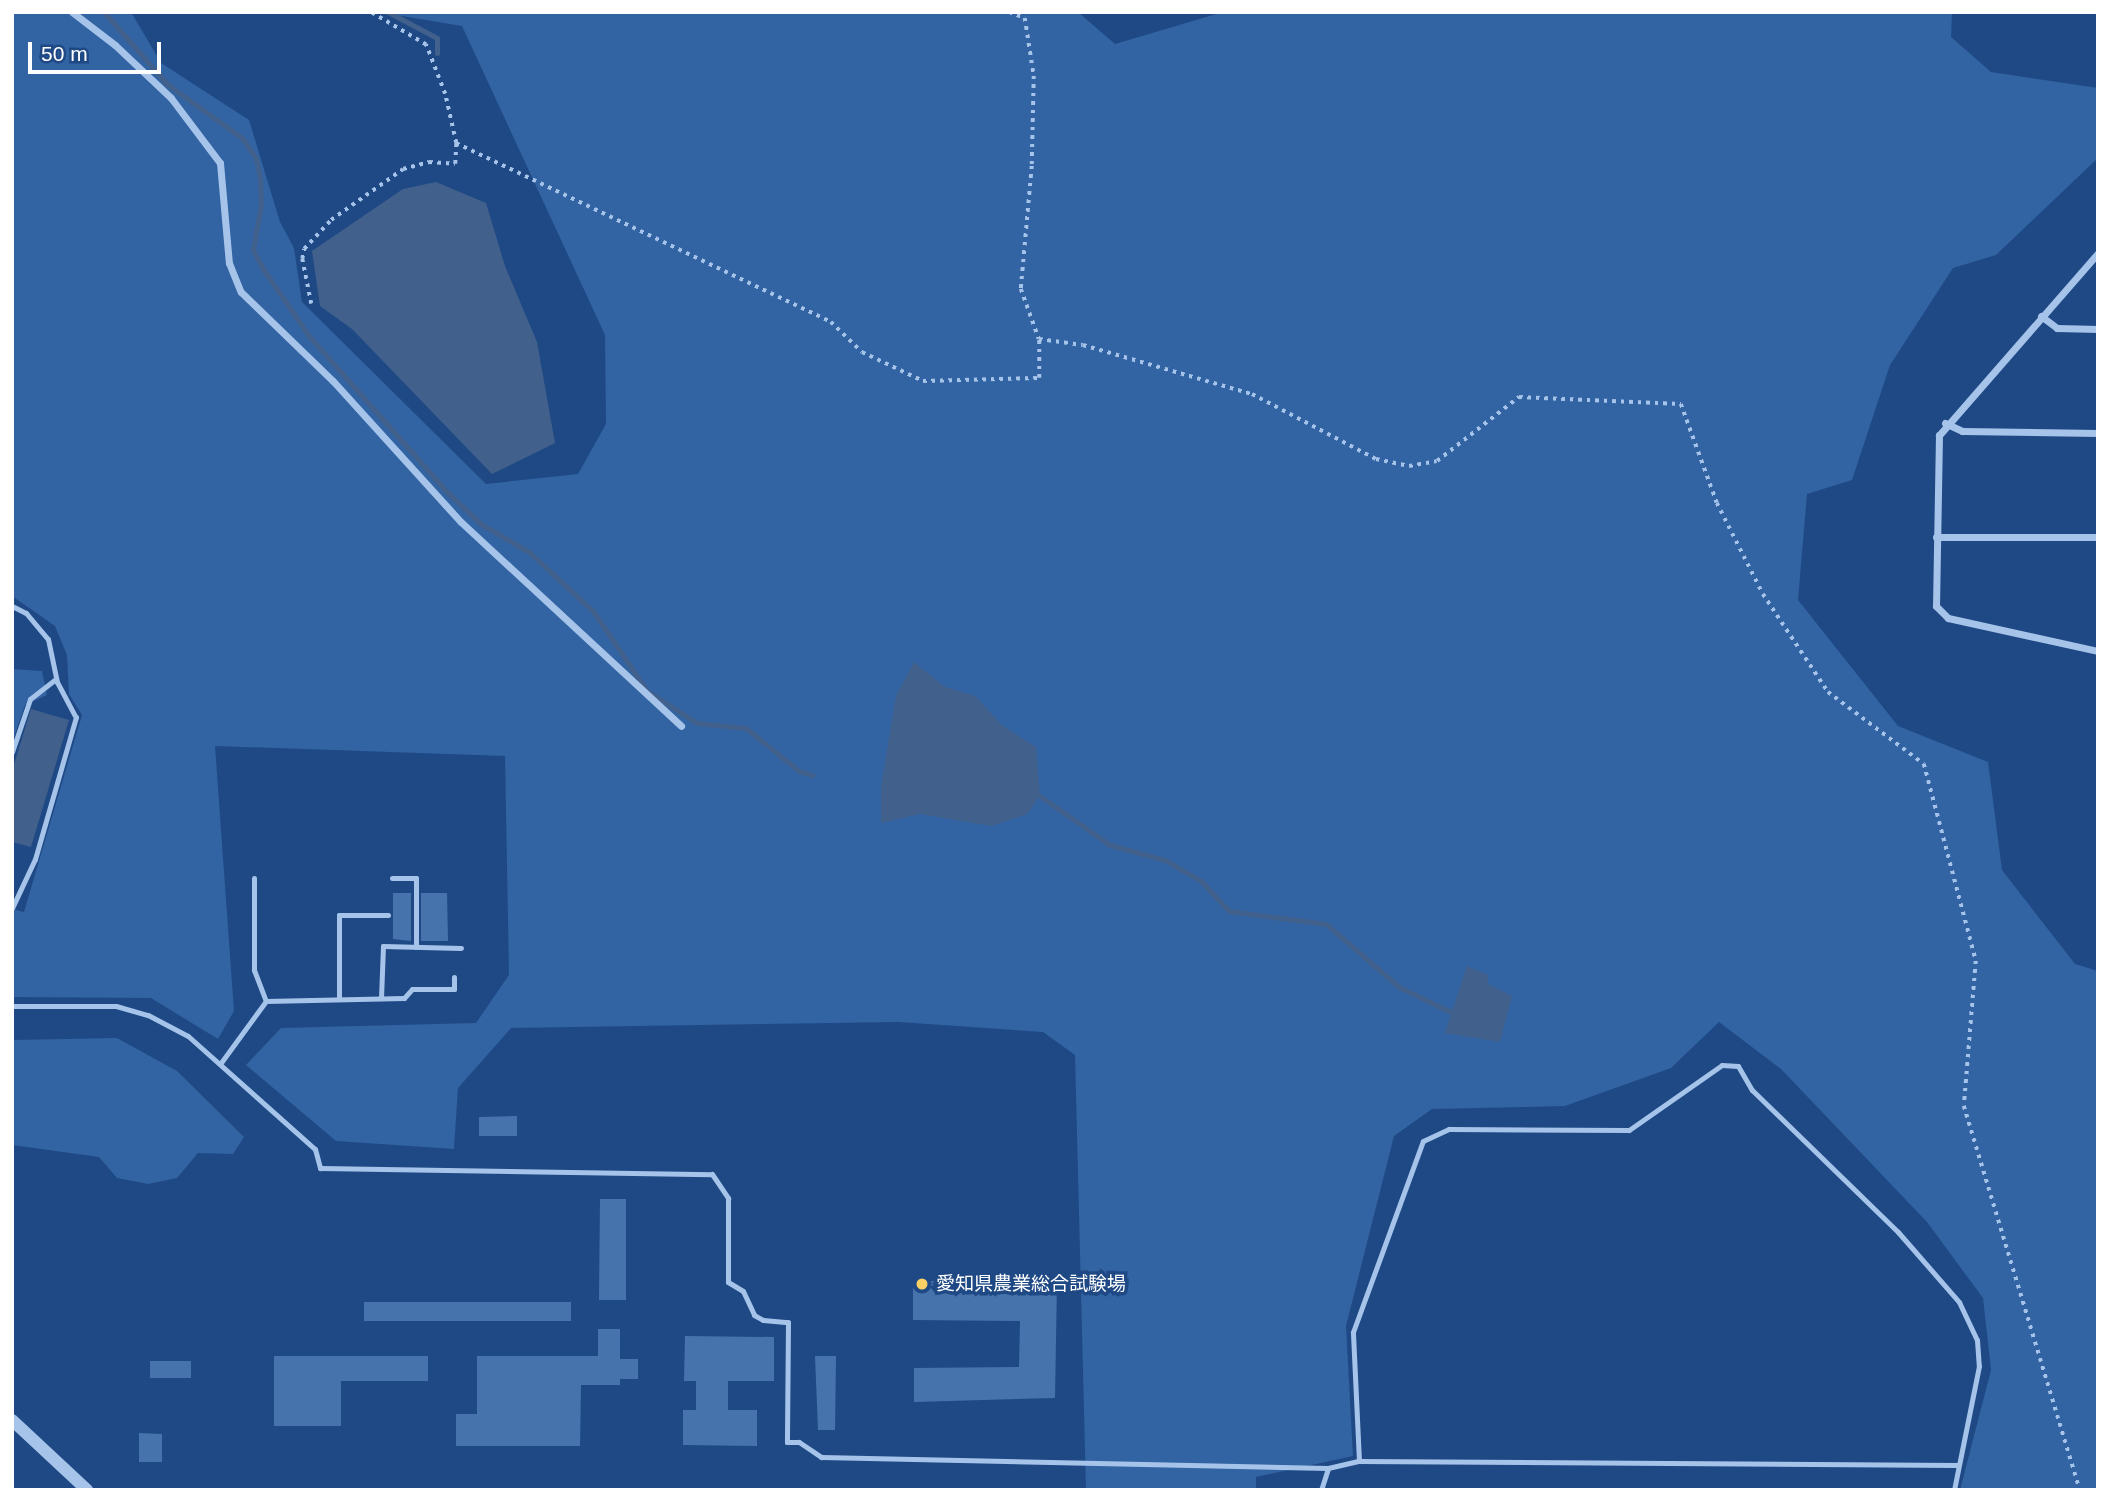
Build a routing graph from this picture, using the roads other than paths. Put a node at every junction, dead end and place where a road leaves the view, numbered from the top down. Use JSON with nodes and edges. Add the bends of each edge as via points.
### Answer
{"nodes":[{"id":1,"x":72,"y":12,"type":"edge"},
{"id":2,"x":2098,"y":253,"type":"edge"},
{"id":3,"x":2041,"y":316,"type":"junction"},
{"id":4,"x":2098,"y":329,"type":"edge"},
{"id":5,"x":1945,"y":424,"type":"junction"},
{"id":6,"x":2098,"y":433,"type":"edge"},
{"id":7,"x":1936,"y":537,"type":"junction"},
{"id":8,"x":2098,"y":537,"type":"edge"},
{"id":9,"x":12,"y":606,"type":"edge"},
{"id":10,"x":2098,"y":651,"type":"edge"},
{"id":11,"x":56,"y":679,"type":"junction"},
{"id":12,"x":681,"y":726,"type":"dead end"},
{"id":13,"x":12,"y":751,"type":"edge"},
{"id":14,"x":254,"y":878,"type":"dead end"},
{"id":15,"x":392,"y":878,"type":"dead end"},
{"id":16,"x":12,"y":908,"type":"edge"},
{"id":17,"x":388,"y":915,"type":"dead end"},
{"id":18,"x":416,"y":947,"type":"junction"},
{"id":19,"x":461,"y":948,"type":"dead end"},
{"id":20,"x":454,"y":977,"type":"dead end"},
{"id":21,"x":340,"y":998,"type":"junction"},
{"id":22,"x":381,"y":998,"type":"junction"},
{"id":23,"x":267,"y":1000,"type":"junction"},
{"id":24,"x":12,"y":1006,"type":"edge"},
{"id":25,"x":219,"y":1064,"type":"junction"},
{"id":26,"x":12,"y":1420,"type":"edge"},
{"id":27,"x":1359,"y":1461,"type":"junction"},
{"id":28,"x":1957,"y":1465,"type":"junction"},
{"id":29,"x":1328,"y":1468,"type":"junction"},
{"id":30,"x":87,"y":1490,"type":"edge"},
{"id":31,"x":1321,"y":1490,"type":"edge"},
{"id":32,"x":1954,"y":1490,"type":"edge"}],
"edges":[{"from":1,"to":12,"type":"street","via":[[171,98],[220,163],[229,263],[241,292],[333,381],[461,522]]},
{"from":2,"to":3,"type":"street"},
{"from":3,"to":4,"type":"street","via":[[2057,328]]},
{"from":3,"to":5,"type":"street"},
{"from":5,"to":6,"type":"street","via":[[1962,431]]},
{"from":5,"to":7,"type":"street","via":[[1939,435]]},
{"from":7,"to":8,"type":"street"},
{"from":7,"to":10,"type":"street","via":[[1936,606],[1948,618]]},
{"from":9,"to":11,"type":"lane","via":[[26,613],[48,639]]},
{"from":11,"to":13,"type":"lane","via":[[30,699]]},
{"from":11,"to":16,"type":"lane","via":[[76,717],[76,727],[35,859]]},
{"from":14,"to":23,"type":"lane","via":[[254,970]]},
{"from":15,"to":18,"type":"lane","via":[[416,878]]},
{"from":17,"to":21,"type":"lane","via":[[340,915]]},
{"from":18,"to":19,"type":"lane"},
{"from":18,"to":22,"type":"lane","via":[[383,946]]},
{"from":20,"to":22,"type":"lane","via":[[454,989],[412,989],[404,998]]},
{"from":21,"to":22,"type":"lane"},
{"from":21,"to":23,"type":"lane"},
{"from":23,"to":25,"type":"lane"},
{"from":24,"to":25,"type":"lane","via":[[116,1006],[148,1015],[188,1036]]},
{"from":25,"to":29,"type":"lane","via":[[315,1149],[320,1168],[702,1171],[719,1178],[727,1198],[727,1282],[743,1291],[754,1315],[788,1322],[787,1442],[799,1442],[821,1457]]},
{"from":26,"to":30,"type":"street"},
{"from":27,"to":28,"type":"lane"},
{"from":27,"to":28,"type":"lane","via":[[1353,1332],[1423,1141],[1449,1129],[1629,1130],[1723,1065],[1738,1066],[1752,1090],[1898,1231],[1959,1302],[1977,1340],[1979,1366]]},
{"from":27,"to":29,"type":"lane"},
{"from":28,"to":32,"type":"lane"},
{"from":29,"to":31,"type":"lane"}]}
